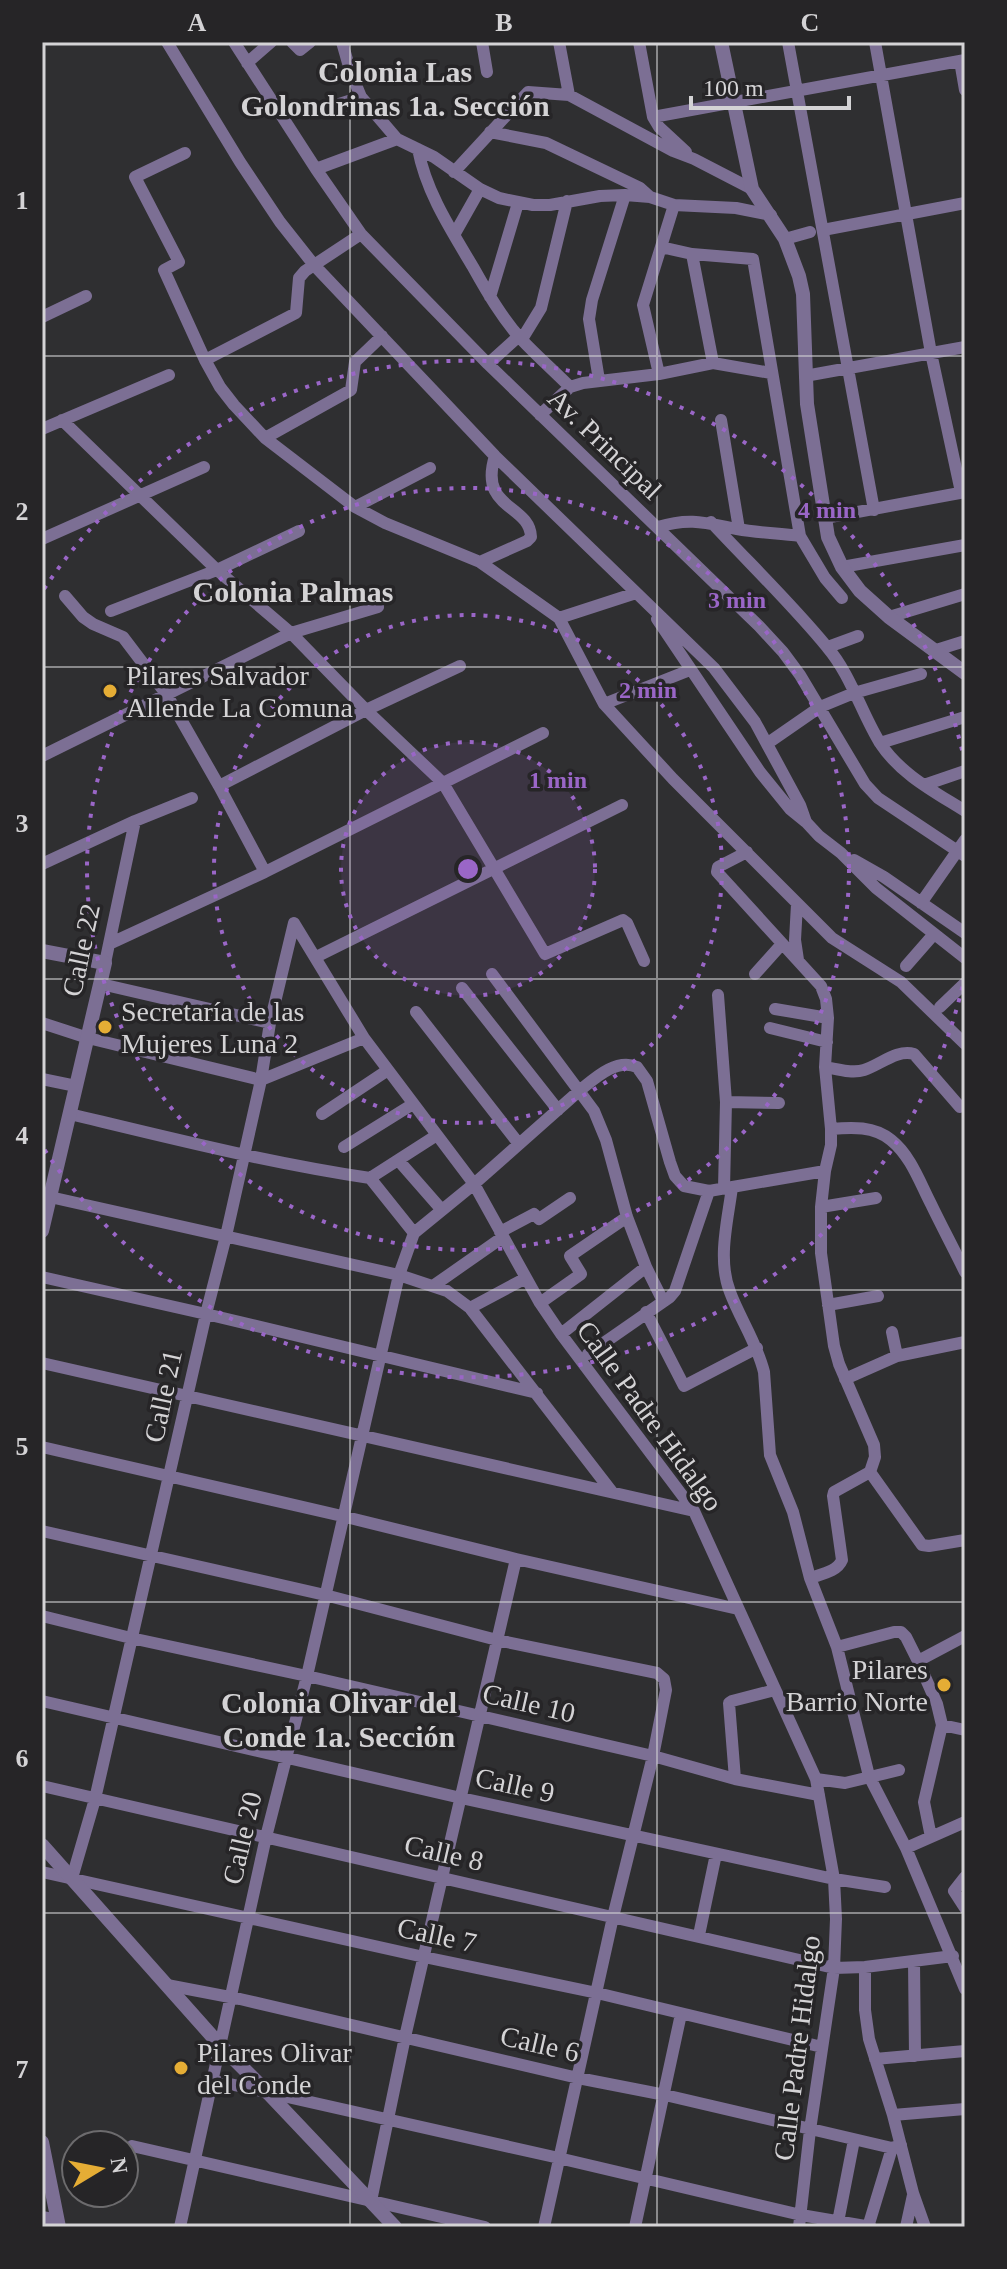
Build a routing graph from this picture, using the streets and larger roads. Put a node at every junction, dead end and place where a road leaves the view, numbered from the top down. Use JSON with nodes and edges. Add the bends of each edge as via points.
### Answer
{"nodes":[{"id":1,"x":167,"y":42,"type":"edge"},
{"id":2,"x":271,"y":42,"type":"edge"},
{"id":3,"x":292,"y":42,"type":"edge"},
{"id":4,"x":310,"y":42,"type":"edge"},
{"id":5,"x":342,"y":42,"type":"edge"},
{"id":6,"x":482,"y":42,"type":"edge"},
{"id":7,"x":559,"y":42,"type":"edge"},
{"id":8,"x":639,"y":42,"type":"edge"},
{"id":9,"x":721,"y":42,"type":"edge"},
{"id":10,"x":788,"y":42,"type":"edge"},
{"id":11,"x":875,"y":42,"type":"edge"},
{"id":12,"x":235,"y":43,"type":"edge"},
{"id":13,"x":962,"y":60,"type":"edge"},
{"id":14,"x":247,"y":63,"type":"junction"},
{"id":15,"x":487,"y":72,"type":"dead end"},
{"id":16,"x":882,"y":75,"type":"junction"},
{"id":17,"x":797,"y":90,"type":"junction"},
{"id":18,"x":965,"y":90,"type":"edge"},
{"id":19,"x":569,"y":95,"type":"junction"},
{"id":20,"x":361,"y":97,"type":"junction"},
{"id":21,"x":732,"y":101,"type":"junction"},
{"id":22,"x":333,"y":106,"type":"dead end"},
{"id":23,"x":653,"y":117,"type":"junction"},
{"id":24,"x":490,"y":132,"type":"junction"},
{"id":25,"x":397,"y":139,"type":"junction"},
{"id":26,"x":418,"y":149,"type":"junction"},
{"id":27,"x":185,"y":153,"type":"dead end"},
{"id":28,"x":694,"y":159,"type":"junction"},
{"id":29,"x":316,"y":169,"type":"junction"},
{"id":30,"x":454,"y":172,"type":"junction"},
{"id":31,"x":480,"y":189,"type":"junction"},
{"id":32,"x":752,"y":189,"type":"junction"},
{"id":33,"x":625,"y":195,"type":"junction"},
{"id":34,"x":650,"y":197,"type":"junction"},
{"id":35,"x":567,"y":201,"type":"junction"},
{"id":36,"x":518,"y":203,"type":"junction"},
{"id":37,"x":965,"y":203,"type":"edge"},
{"id":38,"x":674,"y":205,"type":"junction"},
{"id":39,"x":907,"y":214,"type":"junction"},
{"id":40,"x":771,"y":215,"type":"junction"},
{"id":41,"x":816,"y":231,"type":"junction"},
{"id":42,"x":361,"y":234,"type":"junction"},
{"id":43,"x":454,"y":235,"type":"junction"},
{"id":44,"x":785,"y":239,"type":"junction"},
{"id":45,"x":661,"y":247,"type":"junction"},
{"id":46,"x":692,"y":254,"type":"junction"},
{"id":47,"x":314,"y":265,"type":"junction"},
{"id":48,"x":86,"y":296,"type":"dead end"},
{"id":49,"x":490,"y":297,"type":"junction"},
{"id":50,"x":42,"y":317,"type":"edge"},
{"id":51,"x":382,"y":336,"type":"junction"},
{"id":52,"x":521,"y":338,"type":"junction"},
{"id":53,"x":965,"y":347,"type":"edge"},
{"id":54,"x":931,"y":353,"type":"junction"},
{"id":55,"x":205,"y":360,"type":"junction"},
{"id":56,"x":713,"y":363,"type":"junction"},
{"id":57,"x":488,"y":364,"type":"junction"},
{"id":58,"x":847,"y":368,"type":"junction"},
{"id":59,"x":771,"y":373,"type":"junction"},
{"id":60,"x":659,"y":374,"type":"junction"},
{"id":61,"x":169,"y":375,"type":"dead end"},
{"id":62,"x":805,"y":376,"type":"junction"},
{"id":63,"x":599,"y":380,"type":"junction"},
{"id":64,"x":570,"y":387,"type":"junction"},
{"id":65,"x":540,"y":415,"type":"junction"},
{"id":66,"x":62,"y":420,"type":"junction"},
{"id":67,"x":721,"y":420,"type":"dead end"},
{"id":68,"x":42,"y":429,"type":"edge"},
{"id":69,"x":265,"y":438,"type":"junction"},
{"id":70,"x":495,"y":456,"type":"junction"},
{"id":71,"x":204,"y":467,"type":"dead end"},
{"id":72,"x":430,"y":468,"type":"dead end"},
{"id":73,"x":963,"y":492,"type":"edge"},
{"id":74,"x":142,"y":496,"type":"junction"},
{"id":75,"x":355,"y":507,"type":"junction"},
{"id":76,"x":874,"y":510,"type":"junction"},
{"id":77,"x":825,"y":518,"type":"junction"},
{"id":78,"x":711,"y":522,"type":"junction"},
{"id":79,"x":658,"y":527,"type":"junction"},
{"id":80,"x":739,"y":529,"type":"junction"},
{"id":81,"x":299,"y":531,"type":"dead end"},
{"id":82,"x":800,"y":536,"type":"junction"},
{"id":83,"x":42,"y":539,"type":"edge"},
{"id":84,"x":965,"y":545,"type":"edge"},
{"id":85,"x":480,"y":562,"type":"junction"},
{"id":86,"x":842,"y":567,"type":"junction"},
{"id":87,"x":217,"y":570,"type":"junction"},
{"id":88,"x":965,"y":594,"type":"edge"},
{"id":89,"x":65,"y":596,"type":"dead end"},
{"id":90,"x":640,"y":596,"type":"junction"},
{"id":91,"x":842,"y":598,"type":"dead end"},
{"id":92,"x":378,"y":607,"type":"dead end"},
{"id":93,"x":111,"y":611,"type":"dead end"},
{"id":94,"x":889,"y":617,"type":"junction"},
{"id":95,"x":559,"y":618,"type":"junction"},
{"id":96,"x":291,"y":633,"type":"junction"},
{"id":97,"x":858,"y":636,"type":"dead end"},
{"id":98,"x":965,"y":641,"type":"edge"},
{"id":99,"x":828,"y":647,"type":"junction"},
{"id":100,"x":933,"y":651,"type":"junction"},
{"id":101,"x":460,"y":666,"type":"dead end"},
{"id":102,"x":690,"y":670,"type":"junction"},
{"id":103,"x":965,"y":673,"type":"edge"},
{"id":104,"x":921,"y":674,"type":"dead end"},
{"id":105,"x":854,"y":693,"type":"junction"},
{"id":106,"x":167,"y":695,"type":"junction"},
{"id":107,"x":604,"y":704,"type":"junction"},
{"id":108,"x":820,"y":707,"type":"junction"},
{"id":109,"x":366,"y":710,"type":"junction"},
{"id":110,"x":965,"y":717,"type":"edge"},
{"id":111,"x":543,"y":733,"type":"dead end"},
{"id":112,"x":768,"y":743,"type":"junction"},
{"id":113,"x":880,"y":743,"type":"junction"},
{"id":114,"x":42,"y":756,"type":"edge"},
{"id":115,"x":965,"y":771,"type":"edge"},
{"id":116,"x":443,"y":783,"type":"junction"},
{"id":117,"x":924,"y":785,"type":"junction"},
{"id":118,"x":219,"y":786,"type":"junction"},
{"id":119,"x":192,"y":798,"type":"dead end"},
{"id":120,"x":622,"y":805,"type":"dead end"},
{"id":121,"x":965,"y":811,"type":"edge"},
{"id":122,"x":135,"y":821,"type":"junction"},
{"id":123,"x":806,"y":822,"type":"junction"},
{"id":124,"x":963,"y":849,"type":"edge"},
{"id":125,"x":747,"y":852,"type":"junction"},
{"id":126,"x":841,"y":853,"type":"junction"},
{"id":127,"x":42,"y":864,"type":"edge"},
{"id":128,"x":493,"y":870,"type":"junction"},
{"id":129,"x":265,"y":872,"type":"junction"},
{"id":130,"x":921,"y":903,"type":"junction"},
{"id":131,"x":797,"y":904,"type":"junction"},
{"id":132,"x":294,"y":923,"type":"joint"},
{"id":133,"x":965,"y":933,"type":"edge"},
{"id":134,"x":934,"y":934,"type":"junction"},
{"id":135,"x":109,"y":944,"type":"junction"},
{"id":136,"x":781,"y":945,"type":"junction"},
{"id":137,"x":42,"y":951,"type":"edge"},
{"id":138,"x":316,"y":957,"type":"junction"},
{"id":139,"x":965,"y":958,"type":"edge"},
{"id":140,"x":644,"y":961,"type":"dead end"},
{"id":141,"x":105,"y":963,"type":"junction"},
{"id":142,"x":799,"y":964,"type":"junction"},
{"id":143,"x":906,"y":966,"type":"dead end"},
{"id":144,"x":492,"y":974,"type":"dead end"},
{"id":145,"x":755,"y":974,"type":"dead end"},
{"id":146,"x":965,"y":983,"type":"edge"},
{"id":147,"x":101,"y":984,"type":"junction"},
{"id":148,"x":462,"y":988,"type":"dead end"},
{"id":149,"x":718,"y":995,"type":"dead end"},
{"id":150,"x":940,"y":1007,"type":"dead end"},
{"id":151,"x":775,"y":1009,"type":"dead end"},
{"id":152,"x":416,"y":1012,"type":"dead end"},
{"id":153,"x":828,"y":1018,"type":"junction"},
{"id":154,"x":42,"y":1023,"type":"edge"},
{"id":155,"x":270,"y":1023,"type":"junction"},
{"id":156,"x":770,"y":1028,"type":"dead end"},
{"id":157,"x":88,"y":1038,"type":"junction"},
{"id":158,"x":364,"y":1038,"type":"junction"},
{"id":159,"x":827,"y":1042,"type":"junction"},
{"id":160,"x":965,"y":1044,"type":"edge"},
{"id":161,"x":825,"y":1067,"type":"junction"},
{"id":162,"x":388,"y":1070,"type":"junction"},
{"id":163,"x":42,"y":1079,"type":"edge"},
{"id":164,"x":261,"y":1080,"type":"junction"},
{"id":165,"x":76,"y":1086,"type":"junction"},
{"id":166,"x":579,"y":1091,"type":"junction"},
{"id":167,"x":726,"y":1102,"type":"junction"},
{"id":168,"x":779,"y":1103,"type":"dead end"},
{"id":169,"x":413,"y":1104,"type":"junction"},
{"id":170,"x":960,"y":1107,"type":"dead end"},
{"id":171,"x":558,"y":1110,"type":"junction"},
{"id":172,"x":70,"y":1114,"type":"junction"},
{"id":173,"x":322,"y":1114,"type":"dead end"},
{"id":174,"x":831,"y":1129,"type":"junction"},
{"id":175,"x":437,"y":1135,"type":"junction"},
{"id":176,"x":519,"y":1144,"type":"junction"},
{"id":177,"x":344,"y":1147,"type":"dead end"},
{"id":178,"x":244,"y":1155,"type":"junction"},
{"id":179,"x":399,"y":1161,"type":"junction"},
{"id":180,"x":825,"y":1171,"type":"junction"},
{"id":181,"x":370,"y":1178,"type":"junction"},
{"id":182,"x":474,"y":1184,"type":"junction"},
{"id":183,"x":728,"y":1187,"type":"junction"},
{"id":184,"x":48,"y":1191,"type":"edge"},
{"id":185,"x":709,"y":1191,"type":"junction"},
{"id":186,"x":570,"y":1198,"type":"dead end"},
{"id":187,"x":876,"y":1198,"type":"dead end"},
{"id":188,"x":821,"y":1207,"type":"junction"},
{"id":189,"x":441,"y":1209,"type":"junction"},
{"id":190,"x":627,"y":1217,"type":"junction"},
{"id":191,"x":42,"y":1231,"type":"edge"},
{"id":192,"x":414,"y":1233,"type":"junction"},
{"id":193,"x":502,"y":1234,"type":"junction"},
{"id":194,"x":226,"y":1236,"type":"junction"},
{"id":195,"x":646,"y":1267,"type":"junction"},
{"id":196,"x":965,"y":1272,"type":"edge"},
{"id":197,"x":399,"y":1275,"type":"junction"},
{"id":198,"x":42,"y":1277,"type":"edge"},
{"id":199,"x":526,"y":1278,"type":"junction"},
{"id":200,"x":433,"y":1286,"type":"junction"},
{"id":201,"x":878,"y":1296,"type":"dead end"},
{"id":202,"x":663,"y":1301,"type":"junction"},
{"id":203,"x":540,"y":1303,"type":"junction"},
{"id":204,"x":828,"y":1305,"type":"junction"},
{"id":205,"x":470,"y":1308,"type":"junction"},
{"id":206,"x":646,"y":1312,"type":"junction"},
{"id":207,"x":206,"y":1314,"type":"junction"},
{"id":208,"x":892,"y":1332,"type":"dead end"},
{"id":209,"x":561,"y":1334,"type":"junction"},
{"id":210,"x":965,"y":1342,"type":"edge"},
{"id":211,"x":757,"y":1348,"type":"junction"},
{"id":212,"x":588,"y":1354,"type":"dead end"},
{"id":213,"x":379,"y":1355,"type":"junction"},
{"id":214,"x":897,"y":1356,"type":"junction"},
{"id":215,"x":42,"y":1363,"type":"edge"},
{"id":216,"x":845,"y":1379,"type":"junction"},
{"id":217,"x":537,"y":1393,"type":"junction"},
{"id":218,"x":189,"y":1395,"type":"junction"},
{"id":219,"x":362,"y":1435,"type":"junction"},
{"id":220,"x":42,"y":1447,"type":"edge"},
{"id":221,"x":870,"y":1472,"type":"junction"},
{"id":222,"x":170,"y":1477,"type":"junction"},
{"id":223,"x":612,"y":1492,"type":"junction"},
{"id":224,"x":694,"y":1511,"type":"junction"},
{"id":225,"x":342,"y":1516,"type":"junction"},
{"id":226,"x":42,"y":1531,"type":"edge"},
{"id":227,"x":965,"y":1540,"type":"edge"},
{"id":228,"x":151,"y":1556,"type":"junction"},
{"id":229,"x":516,"y":1559,"type":"junction"},
{"id":230,"x":810,"y":1578,"type":"junction"},
{"id":231,"x":325,"y":1595,"type":"junction"},
{"id":232,"x":738,"y":1609,"type":"junction"},
{"id":233,"x":42,"y":1616,"type":"edge"},
{"id":234,"x":965,"y":1636,"type":"edge"},
{"id":235,"x":131,"y":1638,"type":"junction"},
{"id":236,"x":497,"y":1640,"type":"junction"},
{"id":237,"x":837,"y":1647,"type":"junction"},
{"id":238,"x":918,"y":1661,"type":"junction"},
{"id":239,"x":307,"y":1676,"type":"junction"},
{"id":240,"x":775,"y":1690,"type":"junction"},
{"id":241,"x":42,"y":1701,"type":"edge"},
{"id":242,"x":113,"y":1717,"type":"junction"},
{"id":243,"x":480,"y":1717,"type":"junction"},
{"id":244,"x":942,"y":1725,"type":"junction"},
{"id":245,"x":965,"y":1730,"type":"edge"},
{"id":246,"x":653,"y":1756,"type":"junction"},
{"id":247,"x":286,"y":1757,"type":"junction"},
{"id":248,"x":899,"y":1770,"type":"dead end"},
{"id":249,"x":869,"y":1776,"type":"junction"},
{"id":250,"x":735,"y":1779,"type":"junction"},
{"id":251,"x":816,"y":1779,"type":"junction"},
{"id":252,"x":42,"y":1786,"type":"edge"},
{"id":253,"x":819,"y":1795,"type":"junction"},
{"id":254,"x":461,"y":1798,"type":"junction"},
{"id":255,"x":95,"y":1799,"type":"junction"},
{"id":256,"x":965,"y":1822,"type":"edge"},
{"id":257,"x":632,"y":1835,"type":"junction"},
{"id":258,"x":266,"y":1837,"type":"junction"},
{"id":259,"x":931,"y":1837,"type":"junction"},
{"id":260,"x":42,"y":1845,"type":"edge"},
{"id":261,"x":906,"y":1848,"type":"junction"},
{"id":262,"x":716,"y":1854,"type":"junction"},
{"id":263,"x":42,"y":1872,"type":"edge"},
{"id":264,"x":442,"y":1877,"type":"junction"},
{"id":265,"x":965,"y":1877,"type":"edge"},
{"id":266,"x":72,"y":1878,"type":"junction"},
{"id":267,"x":834,"y":1879,"type":"junction"},
{"id":268,"x":885,"y":1887,"type":"dead end"},
{"id":269,"x":965,"y":1908,"type":"edge"},
{"id":270,"x":248,"y":1917,"type":"junction"},
{"id":271,"x":613,"y":1917,"type":"junction"},
{"id":272,"x":699,"y":1935,"type":"junction"},
{"id":273,"x":953,"y":1956,"type":"junction"},
{"id":274,"x":424,"y":1957,"type":"junction"},
{"id":275,"x":914,"y":1961,"type":"junction"},
{"id":276,"x":865,"y":1967,"type":"junction"},
{"id":277,"x":834,"y":1968,"type":"junction"},
{"id":278,"x":167,"y":1985,"type":"junction"},
{"id":279,"x":965,"y":1989,"type":"edge"},
{"id":280,"x":597,"y":1993,"type":"junction"},
{"id":281,"x":231,"y":1997,"type":"junction"},
{"id":282,"x":681,"y":2014,"type":"junction"},
{"id":283,"x":405,"y":2037,"type":"junction"},
{"id":284,"x":219,"y":2044,"type":"junction"},
{"id":285,"x":822,"y":2047,"type":"junction"},
{"id":286,"x":965,"y":2051,"type":"edge"},
{"id":287,"x":915,"y":2056,"type":"junction"},
{"id":288,"x":875,"y":2059,"type":"junction"},
{"id":289,"x":578,"y":2078,"type":"junction"},
{"id":290,"x":212,"y":2080,"type":"junction"},
{"id":291,"x":269,"y":2094,"type":"junction"},
{"id":292,"x":665,"y":2095,"type":"junction"},
{"id":293,"x":965,"y":2109,"type":"edge"},
{"id":294,"x":893,"y":2115,"type":"junction"},
{"id":295,"x":387,"y":2119,"type":"junction"},
{"id":296,"x":810,"y":2130,"type":"junction"},
{"id":297,"x":854,"y":2140,"type":"junction"},
{"id":298,"x":42,"y":2142,"type":"edge"},
{"id":299,"x":896,"y":2147,"type":"junction"},
{"id":300,"x":140,"y":2148,"type":"edge"},
{"id":301,"x":560,"y":2158,"type":"junction"},
{"id":302,"x":194,"y":2159,"type":"junction"},
{"id":303,"x":646,"y":2178,"type":"junction"},
{"id":304,"x":913,"y":2193,"type":"junction"},
{"id":305,"x":371,"y":2201,"type":"junction"},
{"id":306,"x":42,"y":2217,"type":"edge"},
{"id":307,"x":800,"y":2221,"type":"edge"},
{"id":308,"x":58,"y":2223,"type":"edge"},
{"id":309,"x":838,"y":2224,"type":"edge"},
{"id":310,"x":180,"y":2227,"type":"edge"},
{"id":311,"x":395,"y":2227,"type":"edge"},
{"id":312,"x":485,"y":2227,"type":"edge"},
{"id":313,"x":544,"y":2227,"type":"edge"},
{"id":314,"x":635,"y":2227,"type":"edge"},
{"id":315,"x":869,"y":2227,"type":"edge"},
{"id":316,"x":906,"y":2227,"type":"edge"},
{"id":317,"x":925,"y":2227,"type":"edge"}],
"edges":[{"from":1,"to":47,"type":"street","via":[[240,162]]},
{"from":2,"to":14,"type":"street"},
{"from":3,"to":4,"type":"street","via":[[300,50]]},
{"from":5,"to":20,"type":"street"},
{"from":6,"to":15,"type":"street"},
{"from":7,"to":19,"type":"street"},
{"from":8,"to":23,"type":"street"},
{"from":9,"to":21,"type":"street"},
{"from":10,"to":17,"type":"street"},
{"from":11,"to":16,"type":"street"},
{"from":12,"to":14,"type":"street","name":"Av. Principal"},
{"from":13,"to":16,"type":"street"},
{"from":13,"to":18,"type":"street"},
{"from":14,"to":29,"type":"street","name":"Av. Principal"},
{"from":16,"to":17,"type":"street"},
{"from":16,"to":39,"type":"street"},
{"from":17,"to":21,"type":"street"},
{"from":17,"to":41,"type":"street"},
{"from":19,"to":24,"type":"street","via":[[528,92]]},
{"from":19,"to":28,"type":"street"},
{"from":20,"to":22,"type":"street"},
{"from":20,"to":25,"type":"street"},
{"from":21,"to":23,"type":"street"},
{"from":21,"to":32,"type":"street"},
{"from":23,"to":28,"type":"street"},
{"from":24,"to":30,"type":"street"},
{"from":24,"to":34,"type":"street","via":[[546,143]]},
{"from":25,"to":26,"type":"street"},
{"from":25,"to":29,"type":"street"},
{"from":26,"to":30,"type":"street"},
{"from":26,"to":43,"type":"street","via":[[422,171]]},
{"from":27,"to":55,"type":"street","via":[[135,177],[179,262],[164,270]]},
{"from":28,"to":32,"type":"street"},
{"from":29,"to":42,"type":"street","name":"Av. Principal"},
{"from":30,"to":31,"type":"street"},
{"from":31,"to":36,"type":"street"},
{"from":31,"to":43,"type":"street"},
{"from":32,"to":40,"type":"street"},
{"from":33,"to":34,"type":"street"},
{"from":33,"to":35,"type":"street"},
{"from":33,"to":63,"type":"street","via":[[589,319]]},
{"from":34,"to":38,"type":"street"},
{"from":35,"to":36,"type":"street"},
{"from":35,"to":52,"type":"street","via":[[541,308]]},
{"from":36,"to":49,"type":"street"},
{"from":37,"to":39,"type":"street"},
{"from":38,"to":40,"type":"street"},
{"from":38,"to":45,"type":"street"},
{"from":39,"to":41,"type":"street"},
{"from":39,"to":54,"type":"street"},
{"from":40,"to":44,"type":"street"},
{"from":41,"to":44,"type":"street"},
{"from":41,"to":58,"type":"street"},
{"from":42,"to":47,"type":"street"},
{"from":42,"to":57,"type":"street","name":"Av. Principal"},
{"from":43,"to":49,"type":"street"},
{"from":44,"to":62,"type":"street","via":[[803,294]]},
{"from":45,"to":46,"type":"street"},
{"from":45,"to":60,"type":"street","via":[[643,305]]},
{"from":46,"to":56,"type":"street"},
{"from":46,"to":59,"type":"street","via":[[753,259]]},
{"from":47,"to":51,"type":"street"},
{"from":47,"to":55,"type":"street","via":[[299,278],[296,313]]},
{"from":48,"to":50,"type":"street"},
{"from":49,"to":52,"type":"street"},
{"from":51,"to":69,"type":"street","via":[[355,362],[351,390]]},
{"from":51,"to":70,"type":"street"},
{"from":52,"to":57,"type":"street"},
{"from":52,"to":64,"type":"street"},
{"from":53,"to":54,"type":"street"},
{"from":54,"to":58,"type":"street"},
{"from":54,"to":73,"type":"street"},
{"from":55,"to":69,"type":"street","via":[[220,387]]},
{"from":56,"to":59,"type":"street"},
{"from":56,"to":60,"type":"street"},
{"from":57,"to":65,"type":"street","name":"Av. Principal"},
{"from":58,"to":62,"type":"street"},
{"from":58,"to":76,"type":"street"},
{"from":59,"to":82,"type":"street"},
{"from":60,"to":63,"type":"street"},
{"from":61,"to":66,"type":"street"},
{"from":62,"to":77,"type":"street"},
{"from":63,"to":64,"type":"street"},
{"from":64,"to":65,"type":"street"},
{"from":65,"to":79,"type":"street","name":"Av. Principal"},
{"from":66,"to":68,"type":"street"},
{"from":66,"to":74,"type":"street"},
{"from":67,"to":80,"type":"street"},
{"from":69,"to":75,"type":"street"},
{"from":70,"to":85,"type":"street","via":[[490,471],[497,495],[526,522],[531,537]]},
{"from":70,"to":90,"type":"street"},
{"from":71,"to":74,"type":"street"},
{"from":72,"to":75,"type":"street"},
{"from":73,"to":76,"type":"street"},
{"from":74,"to":83,"type":"street"},
{"from":74,"to":87,"type":"street"},
{"from":75,"to":85,"type":"street"},
{"from":76,"to":77,"type":"street"},
{"from":77,"to":86,"type":"street"},
{"from":78,"to":79,"type":"street","via":[[689,520]]},
{"from":78,"to":80,"type":"street"},
{"from":78,"to":99,"type":"street"},
{"from":79,"to":108,"type":"street","name":"Av. Principal","via":[[783,652]]},
{"from":80,"to":82,"type":"street"},
{"from":81,"to":87,"type":"street"},
{"from":82,"to":91,"type":"street"},
{"from":84,"to":86,"type":"street"},
{"from":85,"to":95,"type":"street"},
{"from":86,"to":94,"type":"street"},
{"from":87,"to":93,"type":"street"},
{"from":87,"to":96,"type":"street"},
{"from":88,"to":94,"type":"street"},
{"from":89,"to":106,"type":"street","via":[[83,617],[123,637]]},
{"from":90,"to":95,"type":"street"},
{"from":90,"to":102,"type":"street"},
{"from":90,"to":112,"type":"street","via":[[714,668]]},
{"from":92,"to":96,"type":"street"},
{"from":94,"to":100,"type":"street"},
{"from":95,"to":107,"type":"street"},
{"from":96,"to":106,"type":"street"},
{"from":96,"to":109,"type":"street"},
{"from":97,"to":99,"type":"street"},
{"from":98,"to":100,"type":"street"},
{"from":99,"to":105,"type":"street"},
{"from":100,"to":103,"type":"street"},
{"from":101,"to":109,"type":"street"},
{"from":102,"to":107,"type":"street"},
{"from":102,"to":123,"type":"street","via":[[760,772]]},
{"from":104,"to":105,"type":"street"},
{"from":105,"to":108,"type":"street"},
{"from":105,"to":113,"type":"street"},
{"from":106,"to":114,"type":"street"},
{"from":106,"to":118,"type":"street"},
{"from":107,"to":125,"type":"street"},
{"from":108,"to":112,"type":"street"},
{"from":108,"to":124,"type":"street","name":"Av. Principal","via":[[878,798]]},
{"from":109,"to":116,"type":"street"},
{"from":109,"to":118,"type":"street"},
{"from":110,"to":113,"type":"street"},
{"from":111,"to":116,"type":"street"},
{"from":112,"to":123,"type":"street"},
{"from":113,"to":117,"type":"street"},
{"from":115,"to":117,"type":"street"},
{"from":116,"to":128,"type":"street"},
{"from":116,"to":129,"type":"street"},
{"from":117,"to":121,"type":"street"},
{"from":118,"to":129,"type":"street"},
{"from":119,"to":122,"type":"street"},
{"from":120,"to":128,"type":"street"},
{"from":122,"to":127,"type":"street"},
{"from":122,"to":135,"type":"street","name":"Calle 22"},
{"from":123,"to":126,"type":"street"},
{"from":124,"to":130,"type":"street"},
{"from":125,"to":131,"type":"street"},
{"from":125,"to":136,"type":"street","via":[[717,872]]},
{"from":126,"to":130,"type":"street"},
{"from":126,"to":134,"type":"street"},
{"from":128,"to":138,"type":"street"},
{"from":128,"to":140,"type":"street","via":[[545,954],[621,920]]},
{"from":129,"to":135,"type":"street"},
{"from":130,"to":133,"type":"street"},
{"from":131,"to":142,"type":"street"},
{"from":131,"to":160,"type":"street","via":[[839,943],[901,982]]},
{"from":132,"to":138,"type":"street","name":"Calle Padre Hidalgo"},
{"from":132,"to":155,"type":"street","name":"Calle 21"},
{"from":134,"to":139,"type":"street"},
{"from":134,"to":143,"type":"street"},
{"from":135,"to":141,"type":"street","name":"Calle 22"},
{"from":136,"to":142,"type":"street"},
{"from":136,"to":145,"type":"street"},
{"from":137,"to":141,"type":"street"},
{"from":138,"to":158,"type":"street","name":"Calle Padre Hidalgo"},
{"from":141,"to":147,"type":"street","name":"Calle 22"},
{"from":142,"to":153,"type":"street","via":[[824,992]]},
{"from":144,"to":166,"type":"street"},
{"from":146,"to":150,"type":"street"},
{"from":147,"to":155,"type":"street"},
{"from":147,"to":157,"type":"street","name":"Calle 22"},
{"from":148,"to":171,"type":"street"},
{"from":149,"to":167,"type":"street"},
{"from":151,"to":153,"type":"street"},
{"from":152,"to":176,"type":"street"},
{"from":153,"to":159,"type":"street"},
{"from":154,"to":157,"type":"street"},
{"from":155,"to":164,"type":"street","name":"Calle 21"},
{"from":156,"to":159,"type":"street"},
{"from":157,"to":164,"type":"street"},
{"from":157,"to":165,"type":"street","name":"Calle 22"},
{"from":158,"to":162,"type":"street","name":"Calle Padre Hidalgo"},
{"from":158,"to":164,"type":"street"},
{"from":159,"to":161,"type":"street"},
{"from":161,"to":170,"type":"street","via":[[862,1071],[902,1053],[914,1054]]},
{"from":161,"to":174,"type":"street"},
{"from":162,"to":169,"type":"street","name":"Calle Padre Hidalgo"},
{"from":162,"to":173,"type":"street"},
{"from":163,"to":165,"type":"street"},
{"from":164,"to":178,"type":"street","name":"Calle 21"},
{"from":165,"to":172,"type":"street","name":"Calle 22"},
{"from":166,"to":171,"type":"street"},
{"from":166,"to":185,"type":"street","via":[[612,1068],[637,1067],[647,1081],[675,1176],[684,1186]]},
{"from":166,"to":190,"type":"street","via":[[601,1125]]},
{"from":167,"to":168,"type":"street"},
{"from":167,"to":183,"type":"street"},
{"from":169,"to":175,"type":"street","name":"Calle Padre Hidalgo"},
{"from":169,"to":177,"type":"street"},
{"from":171,"to":176,"type":"street"},
{"from":172,"to":178,"type":"street"},
{"from":172,"to":184,"type":"street","name":"Calle 22"},
{"from":174,"to":180,"type":"street"},
{"from":174,"to":196,"type":"street","via":[[863,1128],[891,1140],[913,1168]]},
{"from":175,"to":179,"type":"street"},
{"from":175,"to":182,"type":"street","name":"Calle Padre Hidalgo"},
{"from":176,"to":182,"type":"street"},
{"from":178,"to":181,"type":"street"},
{"from":178,"to":194,"type":"street","name":"Calle 21"},
{"from":179,"to":181,"type":"street"},
{"from":179,"to":189,"type":"street"},
{"from":180,"to":183,"type":"street"},
{"from":180,"to":188,"type":"street"},
{"from":181,"to":192,"type":"street"},
{"from":182,"to":189,"type":"street"},
{"from":182,"to":193,"type":"street","name":"Calle Padre Hidalgo"},
{"from":183,"to":185,"type":"street"},
{"from":183,"to":211,"type":"street","via":[[725,1271]]},
{"from":184,"to":191,"type":"street","name":"Calle 22"},
{"from":184,"to":194,"type":"street"},
{"from":185,"to":202,"type":"street","via":[[678,1284]]},
{"from":186,"to":193,"type":"street","via":[[539,1219],[534,1214]]},
{"from":187,"to":188,"type":"street"},
{"from":188,"to":204,"type":"street"},
{"from":189,"to":192,"type":"street"},
{"from":190,"to":195,"type":"street"},
{"from":190,"to":203,"type":"street","via":[[570,1256],[581,1274]]},
{"from":192,"to":197,"type":"street","name":"Calle 20"},
{"from":193,"to":199,"type":"street","name":"Calle Padre Hidalgo"},
{"from":193,"to":200,"type":"street"},
{"from":194,"to":197,"type":"street"},
{"from":194,"to":207,"type":"street","name":"Calle 21"},
{"from":195,"to":202,"type":"street"},
{"from":195,"to":209,"type":"street"},
{"from":197,"to":200,"type":"street"},
{"from":197,"to":213,"type":"street","name":"Calle 20"},
{"from":198,"to":207,"type":"street"},
{"from":199,"to":203,"type":"street","name":"Calle Padre Hidalgo"},
{"from":199,"to":205,"type":"street"},
{"from":200,"to":205,"type":"street"},
{"from":201,"to":204,"type":"street"},
{"from":202,"to":206,"type":"street"},
{"from":203,"to":209,"type":"street","name":"Calle Padre Hidalgo"},
{"from":204,"to":216,"type":"street"},
{"from":205,"to":217,"type":"street"},
{"from":206,"to":211,"type":"street","via":[[682,1385]]},
{"from":206,"to":212,"type":"street"},
{"from":207,"to":213,"type":"street"},
{"from":207,"to":218,"type":"street","name":"Calle 21"},
{"from":208,"to":214,"type":"street"},
{"from":209,"to":224,"type":"street","name":"Calle Padre Hidalgo"},
{"from":210,"to":214,"type":"street"},
{"from":211,"to":230,"type":"street","via":[[764,1372],[770,1455],[793,1512]]},
{"from":213,"to":217,"type":"street"},
{"from":213,"to":219,"type":"street","name":"Calle 20"},
{"from":214,"to":216,"type":"street"},
{"from":215,"to":218,"type":"street"},
{"from":216,"to":221,"type":"street","via":[[874,1445]]},
{"from":217,"to":223,"type":"street"},
{"from":218,"to":219,"type":"street"},
{"from":218,"to":222,"type":"street","name":"Calle 21"},
{"from":219,"to":223,"type":"street"},
{"from":219,"to":225,"type":"street","name":"Calle 20"},
{"from":220,"to":222,"type":"street"},
{"from":221,"to":227,"type":"street","via":[[922,1545]]},
{"from":221,"to":230,"type":"street","via":[[834,1492],[842,1560]]},
{"from":222,"to":225,"type":"street"},
{"from":222,"to":228,"type":"street","name":"Calle 21"},
{"from":223,"to":224,"type":"street"},
{"from":224,"to":232,"type":"street","name":"Calle Padre Hidalgo"},
{"from":225,"to":229,"type":"street"},
{"from":225,"to":231,"type":"street","name":"Calle 20"},
{"from":226,"to":228,"type":"street"},
{"from":228,"to":231,"type":"street"},
{"from":228,"to":235,"type":"street","name":"Calle 21"},
{"from":229,"to":232,"type":"street"},
{"from":229,"to":236,"type":"street"},
{"from":230,"to":237,"type":"street"},
{"from":231,"to":236,"type":"street"},
{"from":231,"to":239,"type":"street","name":"Calle 20"},
{"from":232,"to":240,"type":"street","name":"Calle Padre Hidalgo"},
{"from":233,"to":235,"type":"street","name":"Calle 10"},
{"from":234,"to":238,"type":"street"},
{"from":235,"to":239,"type":"street","name":"Calle 10"},
{"from":235,"to":242,"type":"street","name":"Calle 21"},
{"from":236,"to":243,"type":"street"},
{"from":236,"to":246,"type":"street","via":[[657,1673],[666,1690]]},
{"from":237,"to":238,"type":"street","via":[[901,1632]]},
{"from":237,"to":249,"type":"street"},
{"from":238,"to":244,"type":"street"},
{"from":239,"to":243,"type":"street","name":"Calle 10"},
{"from":239,"to":247,"type":"street","name":"Calle 20"},
{"from":240,"to":250,"type":"street","via":[[729,1703]]},
{"from":240,"to":251,"type":"street","name":"Calle Padre Hidalgo"},
{"from":241,"to":242,"type":"street","name":"Calle 9"},
{"from":242,"to":247,"type":"street","name":"Calle 9"},
{"from":242,"to":255,"type":"street","name":"Calle 21"},
{"from":243,"to":246,"type":"street","name":"Calle 10"},
{"from":243,"to":254,"type":"street"},
{"from":244,"to":245,"type":"street"},
{"from":244,"to":259,"type":"street","via":[[924,1802]]},
{"from":246,"to":250,"type":"street","name":"Calle 10"},
{"from":246,"to":257,"type":"street"},
{"from":247,"to":254,"type":"street","name":"Calle 9"},
{"from":247,"to":258,"type":"street","name":"Calle 20"},
{"from":248,"to":249,"type":"street"},
{"from":249,"to":251,"type":"street","via":[[845,1783]]},
{"from":249,"to":261,"type":"street"},
{"from":250,"to":253,"type":"street","name":"Calle 10"},
{"from":251,"to":253,"type":"street","name":"Calle Padre Hidalgo"},
{"from":252,"to":255,"type":"street","name":"Calle 8"},
{"from":253,"to":267,"type":"street","name":"Calle Padre Hidalgo"},
{"from":254,"to":257,"type":"street","name":"Calle 9"},
{"from":254,"to":264,"type":"street"},
{"from":255,"to":258,"type":"street","name":"Calle 8"},
{"from":255,"to":266,"type":"street","name":"Calle 21"},
{"from":256,"to":259,"type":"street"},
{"from":257,"to":262,"type":"street","name":"Calle 9"},
{"from":257,"to":271,"type":"street"},
{"from":258,"to":264,"type":"street","name":"Calle 8"},
{"from":258,"to":270,"type":"street","name":"Calle 20"},
{"from":259,"to":261,"type":"street"},
{"from":260,"to":266,"type":"street"},
{"from":261,"to":273,"type":"street"},
{"from":262,"to":267,"type":"street","name":"Calle 9"},
{"from":262,"to":272,"type":"street"},
{"from":263,"to":266,"type":"street","name":"Calle 7"},
{"from":264,"to":271,"type":"street","name":"Calle 8"},
{"from":264,"to":274,"type":"street"},
{"from":265,"to":269,"type":"street","via":[[954,1891]]},
{"from":266,"to":270,"type":"street","name":"Calle 7"},
{"from":266,"to":278,"type":"street"},
{"from":267,"to":268,"type":"street","name":"Calle 9"},
{"from":267,"to":277,"type":"street","name":"Calle Padre Hidalgo"},
{"from":270,"to":274,"type":"street","name":"Calle 7"},
{"from":270,"to":281,"type":"street","name":"Calle 20"},
{"from":271,"to":272,"type":"street","name":"Calle 8"},
{"from":271,"to":280,"type":"street"},
{"from":272,"to":277,"type":"street","name":"Calle 8"},
{"from":273,"to":275,"type":"street","name":"Calle 8"},
{"from":273,"to":279,"type":"street"},
{"from":274,"to":280,"type":"street","name":"Calle 7"},
{"from":274,"to":283,"type":"street"},
{"from":275,"to":276,"type":"street","name":"Calle 8"},
{"from":275,"to":287,"type":"street"},
{"from":276,"to":277,"type":"street","name":"Calle 8"},
{"from":276,"to":288,"type":"street","via":[[867,2025]]},
{"from":277,"to":285,"type":"street","name":"Calle Padre Hidalgo"},
{"from":278,"to":281,"type":"street","name":"Calle 6"},
{"from":278,"to":284,"type":"street"},
{"from":280,"to":282,"type":"street","name":"Calle 7"},
{"from":280,"to":289,"type":"street"},
{"from":281,"to":283,"type":"street","name":"Calle 6"},
{"from":281,"to":284,"type":"street","name":"Calle 20"},
{"from":282,"to":285,"type":"street","name":"Calle 7"},
{"from":282,"to":292,"type":"street"},
{"from":283,"to":289,"type":"street","name":"Calle 6"},
{"from":283,"to":295,"type":"street"},
{"from":284,"to":290,"type":"street","name":"Calle 20"},
{"from":284,"to":291,"type":"street"},
{"from":285,"to":296,"type":"street","name":"Calle Padre Hidalgo"},
{"from":286,"to":287,"type":"street"},
{"from":287,"to":288,"type":"street"},
{"from":288,"to":294,"type":"street"},
{"from":289,"to":292,"type":"street","name":"Calle 6"},
{"from":289,"to":301,"type":"street"},
{"from":290,"to":291,"type":"street"},
{"from":290,"to":302,"type":"street","name":"Calle 20"},
{"from":291,"to":295,"type":"street"},
{"from":291,"to":305,"type":"street"},
{"from":292,"to":296,"type":"street","name":"Calle 6"},
{"from":292,"to":303,"type":"street"},
{"from":293,"to":294,"type":"street"},
{"from":294,"to":299,"type":"street"},
{"from":295,"to":301,"type":"street"},
{"from":295,"to":305,"type":"street"},
{"from":296,"to":297,"type":"street","name":"Calle 6"},
{"from":296,"to":307,"type":"street","name":"Calle Padre Hidalgo"},
{"from":297,"to":299,"type":"street","name":"Calle 6"},
{"from":297,"to":309,"type":"street"},
{"from":298,"to":308,"type":"street"},
{"from":299,"to":304,"type":"street"},
{"from":299,"to":315,"type":"street"},
{"from":300,"to":302,"type":"street"},
{"from":301,"to":303,"type":"street"},
{"from":301,"to":313,"type":"street"},
{"from":302,"to":305,"type":"street"},
{"from":302,"to":310,"type":"street","name":"Calle 20"},
{"from":303,"to":307,"type":"street"},
{"from":303,"to":314,"type":"street"},
{"from":304,"to":316,"type":"street"},
{"from":304,"to":317,"type":"street"},
{"from":305,"to":311,"type":"street"},
{"from":305,"to":312,"type":"street"},
{"from":306,"to":308,"type":"street"},
{"from":307,"to":309,"type":"street"},
{"from":309,"to":315,"type":"street"}]}
